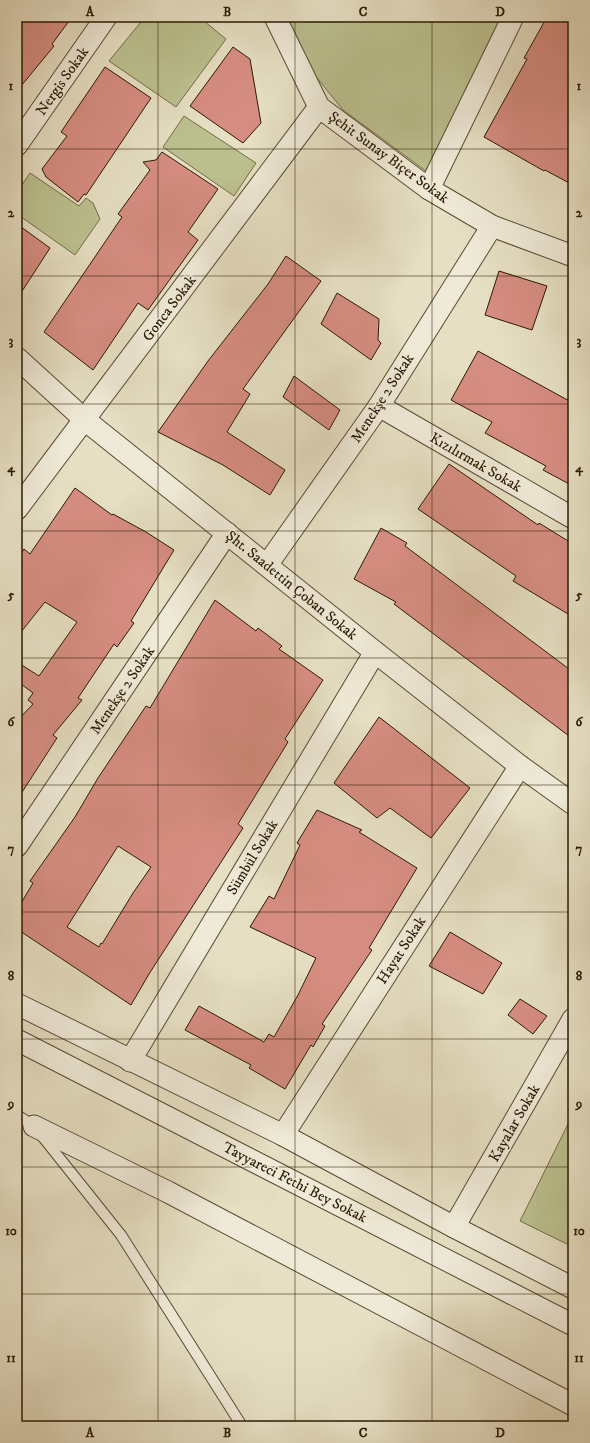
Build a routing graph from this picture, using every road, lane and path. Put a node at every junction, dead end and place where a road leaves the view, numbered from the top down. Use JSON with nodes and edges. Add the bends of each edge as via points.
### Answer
{"nodes":[{"id":1,"x":106,"y":17,"type":"edge"},
{"id":2,"x":275,"y":17,"type":"edge"},
{"id":3,"x":513,"y":17,"type":"edge"},
{"id":4,"x":319,"y":107,"type":"junction"},
{"id":5,"x":17,"y":145,"type":"edge"},
{"id":6,"x":429,"y":189,"type":"junction"},
{"id":7,"x":492,"y":226,"type":"junction"},
{"id":8,"x":573,"y":256,"type":"edge"},
{"id":9,"x":17,"y":358,"type":"edge"},
{"id":10,"x":379,"y":406,"type":"junction"},
{"id":11,"x":85,"y":420,"type":"junction"},
{"id":12,"x":17,"y":509,"type":"edge"},
{"id":13,"x":573,"y":518,"type":"edge"},
{"id":14,"x":227,"y":533,"type":"junction"},
{"id":15,"x":267,"y":566,"type":"junction"},
{"id":16,"x":375,"y":652,"type":"junction"},
{"id":17,"x":520,"y":766,"type":"junction"},
{"id":18,"x":573,"y":804,"type":"edge"},
{"id":19,"x":17,"y":846,"type":"edge"},
{"id":20,"x":17,"y":1004,"type":"edge"},
{"id":21,"x":573,"y":1019,"type":"edge"},
{"id":22,"x":17,"y":1040,"type":"edge"},
{"id":23,"x":130,"y":1061,"type":"junction"},
{"id":24,"x":17,"y":1115,"type":"edge"},
{"id":25,"x":34,"y":1126,"type":"junction"},
{"id":26,"x":283,"y":1135,"type":"junction"},
{"id":27,"x":454,"y":1227,"type":"junction"},
{"id":28,"x":573,"y":1288,"type":"edge"},
{"id":29,"x":573,"y":1325,"type":"edge"},
{"id":30,"x":573,"y":1405,"type":"edge"},
{"id":31,"x":242,"y":1426,"type":"edge"}],
"edges":[{"from":1,"to":5,"type":"street","name":"Nergis Sokak"},
{"from":2,"to":4,"type":"street","name":"Şehit Sunay Biçer Sokak"},
{"from":3,"to":6,"type":"street"},
{"from":4,"to":6,"type":"street","name":"Şehit Sunay Biçer Sokak"},
{"from":4,"to":11,"type":"street","name":"Gonca Sokak"},
{"from":6,"to":7,"type":"street","name":"Şehit Sunay Biçer Sokak"},
{"from":7,"to":8,"type":"street","name":"Şehit Sunay Biçer Sokak"},
{"from":7,"to":10,"type":"street","name":"Menekşe 2 Sokak"},
{"from":9,"to":11,"type":"street","name":"Şht. Saadettin Çoban Sokak"},
{"from":10,"to":13,"type":"street","name":"Kızılırmak Sokak"},
{"from":10,"to":15,"type":"street","name":"Menekşe 2 Sokak"},
{"from":11,"to":12,"type":"street","name":"Gonca Sokak"},
{"from":11,"to":14,"type":"street","name":"Şht. Saadettin Çoban Sokak"},
{"from":14,"to":15,"type":"street","name":"Şht. Saadettin Çoban Sokak"},
{"from":14,"to":19,"type":"street","name":"Menekşe 2 Sokak"},
{"from":15,"to":16,"type":"street","name":"Şht. Saadettin Çoban Sokak"},
{"from":16,"to":17,"type":"street","name":"Şht. Saadettin Çoban Sokak"},
{"from":16,"to":23,"type":"street","name":"Sümbül Sokak"},
{"from":17,"to":18,"type":"street","name":"Şht. Saadettin Çoban Sokak"},
{"from":17,"to":26,"type":"street","name":"Hayat Sokak"},
{"from":20,"to":23,"type":"street"},
{"from":21,"to":27,"type":"street","name":"Kayalar Sokak"},
{"from":22,"to":29,"type":"street","name":"Tayyareci Fethi Bey Sokak"},
{"from":23,"to":26,"type":"street"},
{"from":24,"to":25,"type":"lane"},
{"from":25,"to":30,"type":"street","via":[[168,1192]]},
{"from":25,"to":31,"type":"lane","via":[[121,1235]]},
{"from":26,"to":27,"type":"street"},
{"from":27,"to":28,"type":"street"}]}
